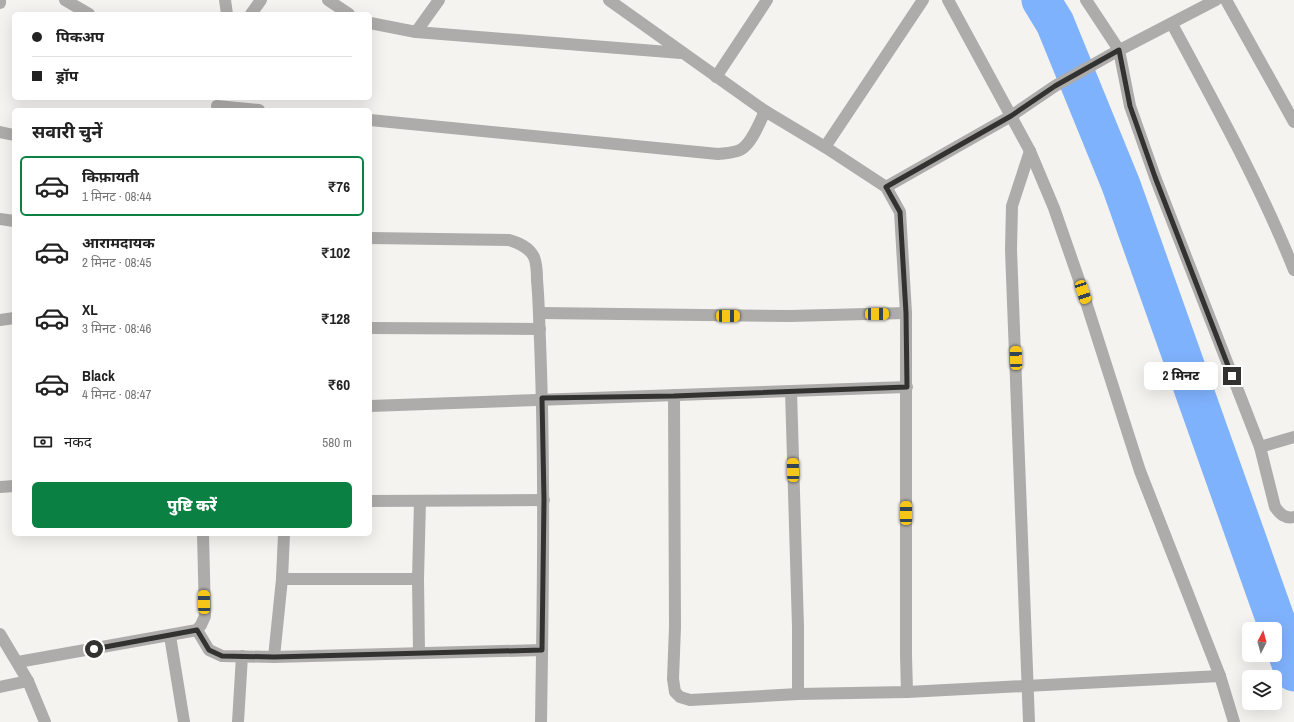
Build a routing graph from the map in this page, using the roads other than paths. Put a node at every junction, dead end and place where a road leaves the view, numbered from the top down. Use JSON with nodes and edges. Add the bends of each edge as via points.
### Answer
{"nodes":[{"id":1,"x":65,"y":0,"type":"edge"},
{"id":2,"x":225,"y":0,"type":"edge"},
{"id":3,"x":261,"y":0,"type":"edge"},
{"id":4,"x":328,"y":0,"type":"edge"},
{"id":5,"x":439,"y":0,"type":"edge"},
{"id":6,"x":609,"y":0,"type":"edge"},
{"id":7,"x":767,"y":0,"type":"edge"},
{"id":8,"x":923,"y":0,"type":"edge"},
{"id":9,"x":948,"y":0,"type":"edge"},
{"id":10,"x":1086,"y":0,"type":"edge"},
{"id":11,"x":1216,"y":0,"type":"edge"},
{"id":12,"x":1226,"y":0,"type":"edge"},
{"id":13,"x":86,"y":12,"type":"edge"},
{"id":14,"x":227,"y":12,"type":"edge"},
{"id":15,"x":252,"y":12,"type":"edge"},
{"id":16,"x":346,"y":12,"type":"edge"},
{"id":17,"x":372,"y":23,"type":"edge"},
{"id":18,"x":1172,"y":24,"type":"junction"},
{"id":19,"x":416,"y":32,"type":"junction"},
{"id":20,"x":1115,"y":52,"type":"junction"},
{"id":21,"x":682,"y":53,"type":"junction"},
{"id":22,"x":716,"y":76,"type":"junction"},
{"id":23,"x":218,"y":105,"type":"edge"},
{"id":24,"x":243,"y":108,"type":"edge"},
{"id":25,"x":765,"y":111,"type":"junction"},
{"id":26,"x":1011,"y":116,"type":"junction"},
{"id":27,"x":372,"y":120,"type":"edge"},
{"id":28,"x":1294,"y":122,"type":"edge"},
{"id":29,"x":0,"y":132,"type":"edge"},
{"id":30,"x":12,"y":134,"type":"edge"},
{"id":31,"x":825,"y":147,"type":"junction"},
{"id":32,"x":1030,"y":151,"type":"junction"},
{"id":33,"x":886,"y":187,"type":"junction"},
{"id":34,"x":0,"y":220,"type":"edge"},
{"id":35,"x":12,"y":221,"type":"edge"},
{"id":36,"x":372,"y":238,"type":"edge"},
{"id":37,"x":1294,"y":270,"type":"edge"},
{"id":38,"x":540,"y":313,"type":"junction"},
{"id":39,"x":906,"y":313,"type":"junction"},
{"id":40,"x":12,"y":318,"type":"edge"},
{"id":41,"x":0,"y":320,"type":"edge"},
{"id":42,"x":372,"y":328,"type":"edge"},
{"id":43,"x":540,"y":329,"type":"junction"},
{"id":44,"x":907,"y":387,"type":"junction"},
{"id":45,"x":791,"y":391,"type":"junction"},
{"id":46,"x":674,"y":396,"type":"junction"},
{"id":47,"x":542,"y":398,"type":"junction"},
{"id":48,"x":372,"y":406,"type":"edge"},
{"id":49,"x":1294,"y":437,"type":"edge"},
{"id":50,"x":1260,"y":447,"type":"junction"},
{"id":51,"x":12,"y":486,"type":"edge"},
{"id":52,"x":0,"y":487,"type":"edge"},
{"id":53,"x":420,"y":500,"type":"junction"},
{"id":54,"x":544,"y":500,"type":"junction"},
{"id":55,"x":372,"y":501,"type":"edge"},
{"id":56,"x":1294,"y":517,"type":"edge"},
{"id":57,"x":203,"y":536,"type":"edge"},
{"id":58,"x":284,"y":536,"type":"edge"},
{"id":59,"x":282,"y":579,"type":"junction"},
{"id":60,"x":418,"y":579,"type":"junction"},
{"id":61,"x":197,"y":630,"type":"junction"},
{"id":62,"x":0,"y":634,"type":"edge"},
{"id":63,"x":170,"y":636,"type":"junction"},
{"id":64,"x":542,"y":650,"type":"junction"},
{"id":65,"x":419,"y":652,"type":"junction"},
{"id":66,"x":242,"y":656,"type":"junction"},
{"id":67,"x":274,"y":657,"type":"junction"},
{"id":68,"x":18,"y":662,"type":"junction"},
{"id":69,"x":1220,"y":676,"type":"junction"},
{"id":70,"x":28,"y":681,"type":"junction"},
{"id":71,"x":1028,"y":685,"type":"junction"},
{"id":72,"x":0,"y":687,"type":"edge"},
{"id":73,"x":907,"y":692,"type":"junction"},
{"id":74,"x":798,"y":694,"type":"junction"},
{"id":75,"x":45,"y":722,"type":"edge"},
{"id":76,"x":184,"y":722,"type":"edge"},
{"id":77,"x":238,"y":722,"type":"edge"},
{"id":78,"x":541,"y":722,"type":"edge"},
{"id":79,"x":1029,"y":722,"type":"edge"},
{"id":80,"x":1234,"y":722,"type":"edge"}],
"edges":[{"from":1,"to":13,"type":"street"},
{"from":2,"to":14,"type":"street"},
{"from":3,"to":15,"type":"street"},
{"from":4,"to":16,"type":"street"},
{"from":5,"to":19,"type":"street"},
{"from":6,"to":21,"type":"street"},
{"from":7,"to":22,"type":"street"},
{"from":8,"to":31,"type":"street"},
{"from":9,"to":26,"type":"street"},
{"from":10,"to":20,"type":"street"},
{"from":11,"to":18,"type":"street"},
{"from":12,"to":28,"type":"street"},
{"from":17,"to":19,"type":"street"},
{"from":18,"to":20,"type":"street"},
{"from":18,"to":37,"type":"street","via":[[1235,142],[1281,236]]},
{"from":19,"to":21,"type":"street"},
{"from":20,"to":26,"type":"street","via":[[1055,86]]},
{"from":20,"to":50,"type":"street","via":[[1130,106],[1155,177]]},
{"from":21,"to":22,"type":"street"},
{"from":22,"to":25,"type":"street"},
{"from":23,"to":24,"type":"street"},
{"from":25,"to":27,"type":"street","via":[[748,143],[742,149],[718,154]]},
{"from":25,"to":31,"type":"street"},
{"from":26,"to":32,"type":"street"},
{"from":26,"to":33,"type":"street"},
{"from":29,"to":30,"type":"street"},
{"from":31,"to":33,"type":"street"},
{"from":32,"to":69,"type":"street","via":[[1054,208],[1078,277],[1140,471]]},
{"from":32,"to":71,"type":"street","via":[[1012,206],[1011,250]]},
{"from":33,"to":39,"type":"street","via":[[900,212]]},
{"from":34,"to":35,"type":"street"},
{"from":36,"to":38,"type":"street","via":[[509,240],[519,244],[534,256]]},
{"from":38,"to":39,"type":"street","via":[[790,316]]},
{"from":38,"to":43,"type":"street"},
{"from":39,"to":44,"type":"street"},
{"from":40,"to":41,"type":"street"},
{"from":42,"to":43,"type":"street"},
{"from":43,"to":47,"type":"street"},
{"from":44,"to":45,"type":"street"},
{"from":44,"to":73,"type":"street"},
{"from":45,"to":46,"type":"street"},
{"from":45,"to":74,"type":"street"},
{"from":46,"to":47,"type":"street"},
{"from":46,"to":74,"type":"street","via":[[675,692],[680,697],[690,700]]},
{"from":47,"to":48,"type":"street"},
{"from":47,"to":54,"type":"street"},
{"from":49,"to":50,"type":"street"},
{"from":50,"to":56,"type":"street","via":[[1275,507],[1280,515]]},
{"from":51,"to":52,"type":"street"},
{"from":53,"to":54,"type":"street"},
{"from":53,"to":55,"type":"street"},
{"from":53,"to":60,"type":"street"},
{"from":54,"to":64,"type":"street"},
{"from":57,"to":61,"type":"street","via":[[205,616]]},
{"from":58,"to":59,"type":"street"},
{"from":59,"to":60,"type":"street"},
{"from":59,"to":67,"type":"street"},
{"from":60,"to":65,"type":"street"},
{"from":61,"to":63,"type":"street"},
{"from":61,"to":66,"type":"street","via":[[209,650],[215,654]]},
{"from":62,"to":68,"type":"street"},
{"from":63,"to":68,"type":"street"},
{"from":63,"to":76,"type":"street"},
{"from":64,"to":65,"type":"street"},
{"from":64,"to":78,"type":"street"},
{"from":65,"to":67,"type":"street"},
{"from":66,"to":67,"type":"street"},
{"from":66,"to":77,"type":"street"},
{"from":68,"to":70,"type":"street"},
{"from":69,"to":71,"type":"street"},
{"from":69,"to":80,"type":"street"},
{"from":70,"to":72,"type":"street"},
{"from":70,"to":75,"type":"street"},
{"from":71,"to":73,"type":"street"},
{"from":71,"to":79,"type":"street"},
{"from":73,"to":74,"type":"street"}]}
